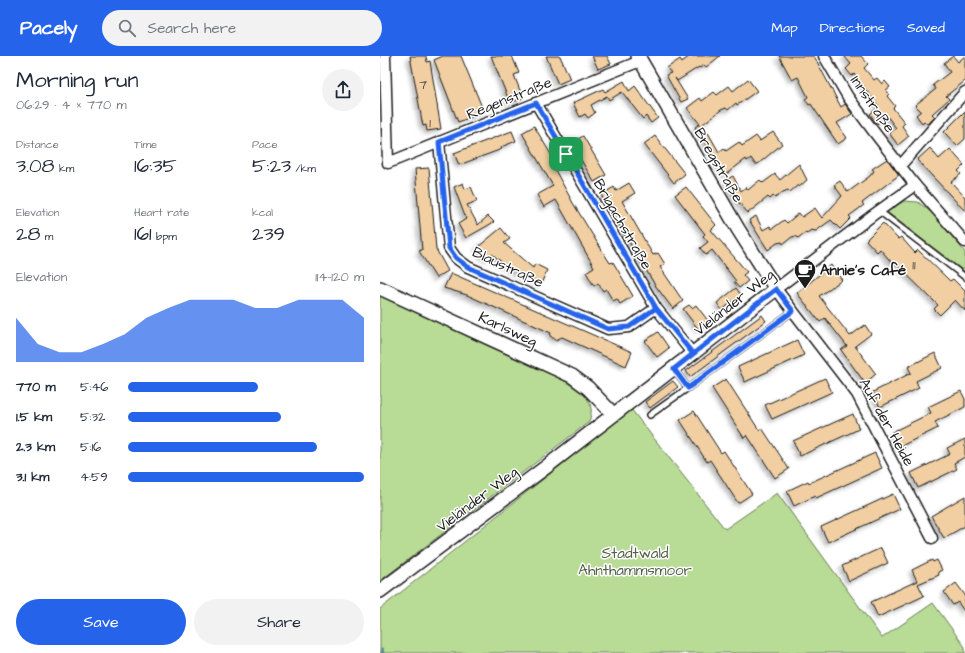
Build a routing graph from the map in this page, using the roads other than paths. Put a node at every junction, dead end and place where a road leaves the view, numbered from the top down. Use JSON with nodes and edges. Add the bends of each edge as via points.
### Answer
{"nodes":[{"id":1,"x":385,"y":56,"type":"edge"},
{"id":2,"x":824,"y":56,"type":"edge"},
{"id":3,"x":639,"y":58,"type":"edge"},
{"id":4,"x":965,"y":92,"type":"edge"},
{"id":5,"x":536,"y":103,"type":"junction"},
{"id":6,"x":439,"y":142,"type":"junction"},
{"id":7,"x":900,"y":166,"type":"junction"},
{"id":8,"x":915,"y":186,"type":"junction"},
{"id":9,"x":879,"y":211,"type":"junction"},
{"id":10,"x":965,"y":242,"type":"edge"},
{"id":11,"x":965,"y":276,"type":"edge"},
{"id":12,"x":380,"y":288,"type":"edge"},
{"id":13,"x":776,"y":289,"type":"junction"},
{"id":14,"x":656,"y":308,"type":"junction"},
{"id":15,"x":793,"y":311,"type":"junction"},
{"id":16,"x":693,"y":354,"type":"junction"},
{"id":17,"x":674,"y":369,"type":"junction"},
{"id":18,"x":688,"y":388,"type":"junction"},
{"id":19,"x":614,"y":414,"type":"junction"},
{"id":20,"x":650,"y":414,"type":"dead end"},
{"id":21,"x":932,"y":538,"type":"dead end"},
{"id":22,"x":380,"y":591,"type":"edge"}],
"edges":[{"from":1,"to":6,"type":"street","name":"Regenstraße","via":[[388,163]]},
{"from":2,"to":7,"type":"street","name":"Innstraße","via":[[848,97]]},
{"from":3,"to":5,"type":"street","name":"Regenstraße"},
{"from":3,"to":13,"type":"street","name":"Bregstraße","via":[[742,236]]},
{"from":4,"to":7,"type":"street"},
{"from":5,"to":6,"type":"street","name":"Regenstraße"},
{"from":5,"to":14,"type":"street","name":"Brigachstraße"},
{"from":6,"to":14,"type":"street","name":"Blaustraße","via":[[449,248],[456,258],[468,267],[608,329],[629,327]]},
{"from":7,"to":8,"type":"street"},
{"from":8,"to":9,"type":"street","name":"Vieländer Weg"},
{"from":8,"to":10,"type":"street"},
{"from":9,"to":11,"type":"lane"},
{"from":9,"to":13,"type":"street","name":"Vieländer Weg"},
{"from":12,"to":19,"type":"street","name":"Karlsweg","via":[[572,376]]},
{"from":13,"to":15,"type":"street","name":"Auf der Heide"},
{"from":13,"to":16,"type":"street","name":"Vieländer Weg"},
{"from":14,"to":16,"type":"street","name":"Brigachstraße"},
{"from":15,"to":18,"type":"lane"},
{"from":15,"to":21,"type":"street","name":"Auf der Heide","via":[[858,394]]},
{"from":16,"to":17,"type":"street","name":"Vieländer Weg"},
{"from":17,"to":18,"type":"lane"},
{"from":17,"to":19,"type":"street","name":"Vieländer Weg"},
{"from":18,"to":20,"type":"lane"},
{"from":19,"to":22,"type":"street","name":"Vieländer Weg"}]}
